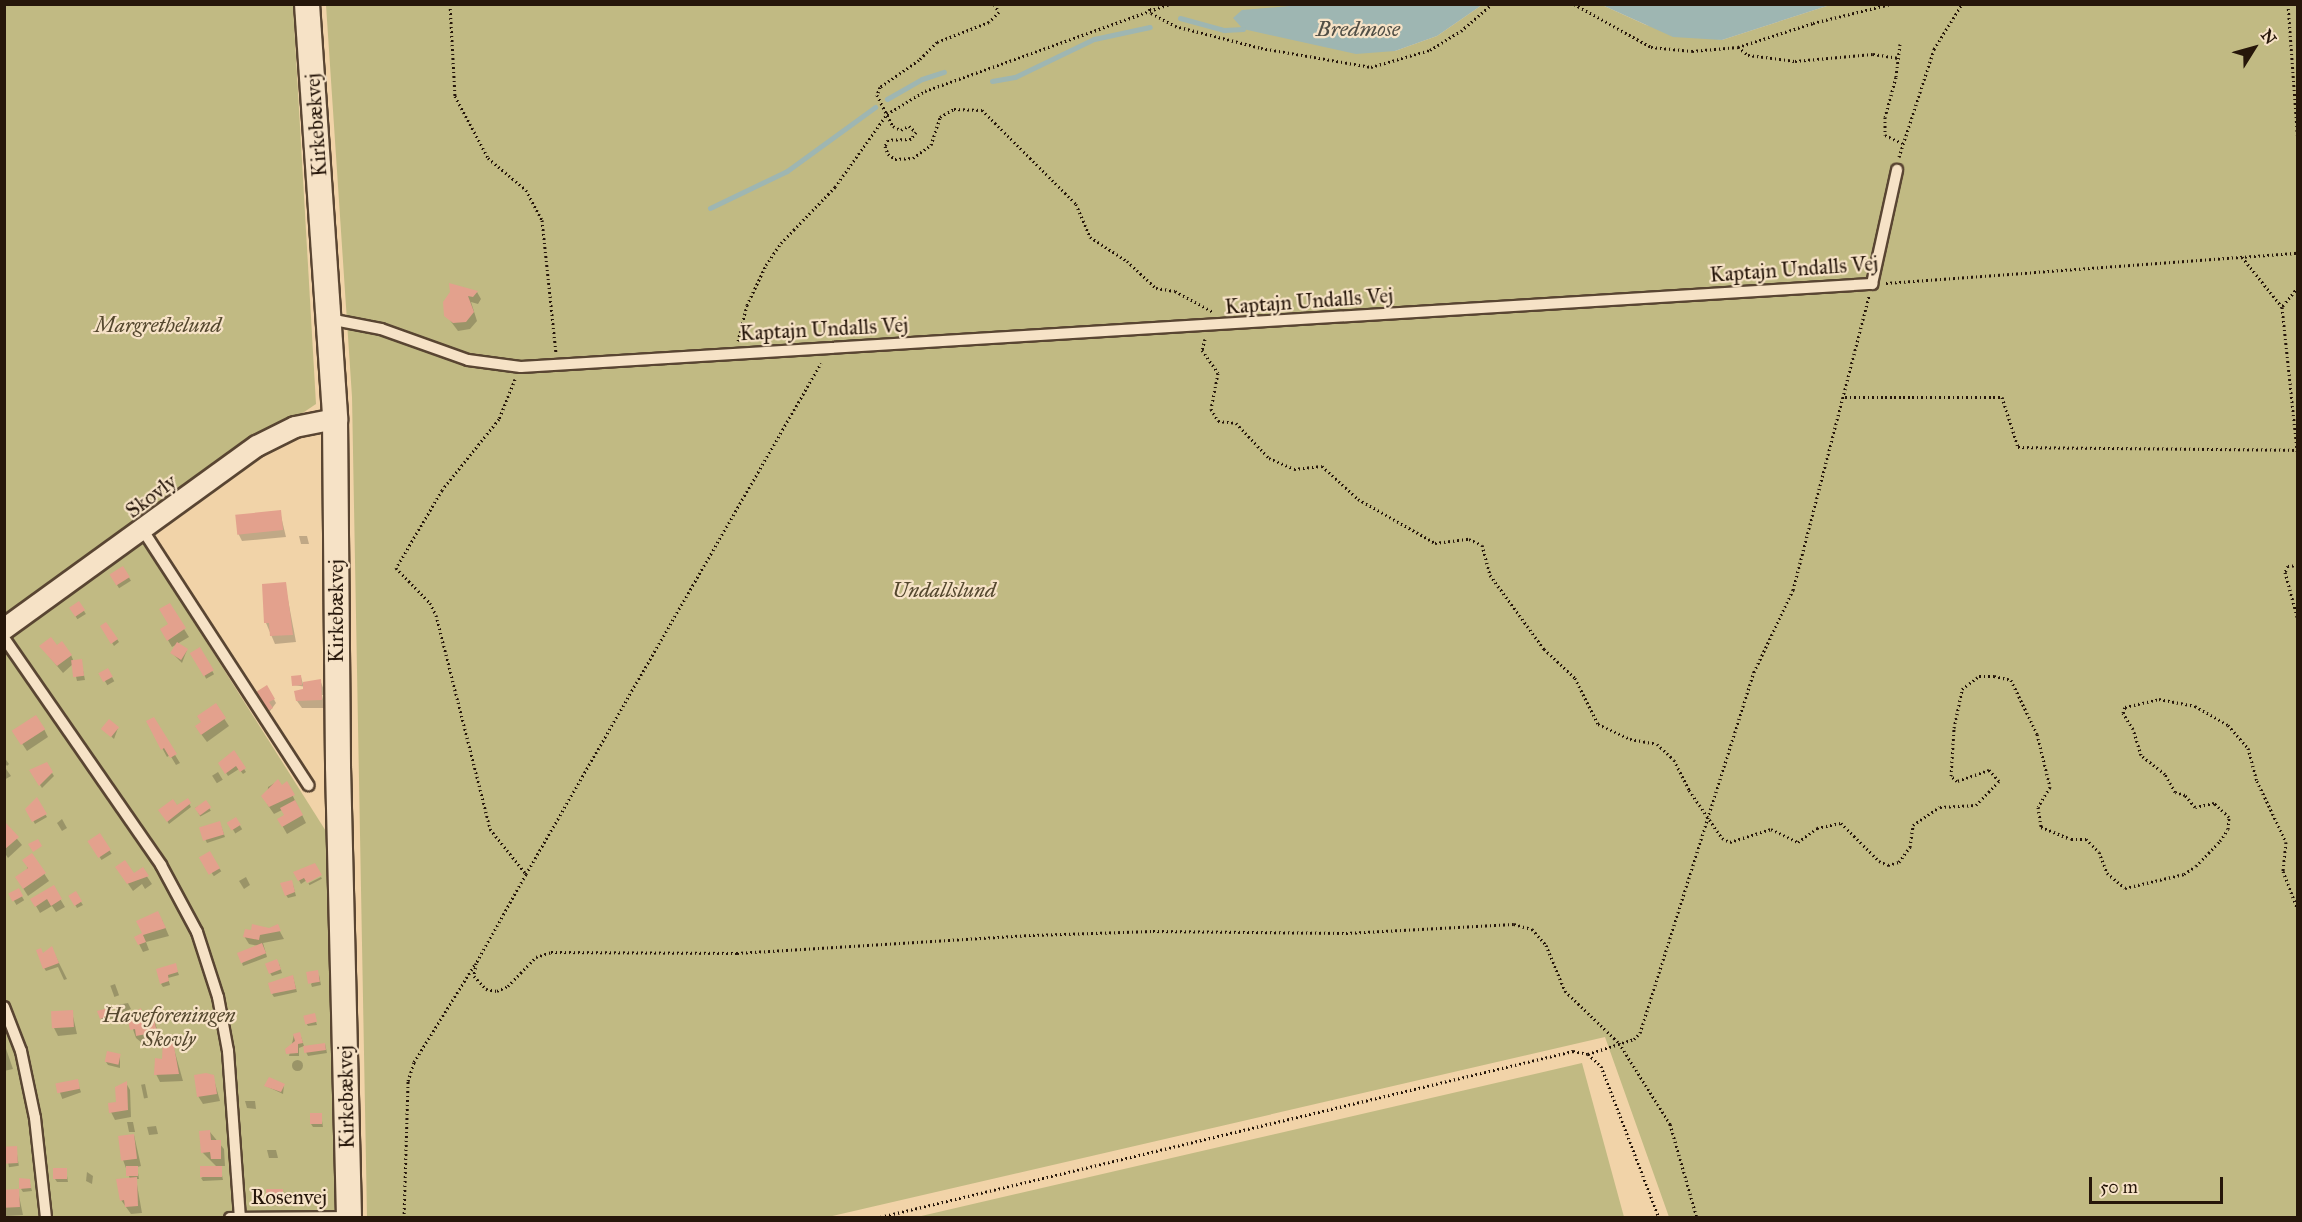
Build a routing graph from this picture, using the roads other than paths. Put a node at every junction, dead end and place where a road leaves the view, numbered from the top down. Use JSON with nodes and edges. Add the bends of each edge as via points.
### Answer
{"nodes":[{"id":1,"x":308,"y":4,"type":"edge"},
{"id":2,"x":1897,"y":170,"type":"road end"},
{"id":3,"x":329,"y":319,"type":"junction"},
{"id":4,"x":335,"y":419,"type":"junction"},
{"id":5,"x":144,"y":532,"type":"junction"},
{"id":6,"x":4,"y":629,"type":"edge"},
{"id":7,"x":4,"y":638,"type":"edge"},
{"id":8,"x":308,"y":785,"type":"dead end"},
{"id":9,"x":4,"y":1007,"type":"edge"},
{"id":10,"x":240,"y":1217,"type":"edge"},
{"id":11,"x":349,"y":1217,"type":"edge"},
{"id":12,"x":46,"y":1218,"type":"edge"},
{"id":13,"x":230,"y":1218,"type":"edge"}],
"edges":[{"from":1,"to":3,"type":"street","name":"Kirkebækvej"},
{"from":2,"to":3,"type":"lane","name":"Kaptajn Undalls Vej","via":[[1872,284],[521,366],[468,360],[381,329]]},
{"from":3,"to":4,"type":"street","name":"Kirkebækvej"},
{"from":4,"to":5,"type":"street","name":"Skovly","via":[[295,427],[257,446]]},
{"from":4,"to":11,"type":"street","name":"Kirkebækvej","via":[[338,767]]},
{"from":5,"to":6,"type":"street","name":"Skovly"},
{"from":5,"to":8,"type":"lane"},
{"from":7,"to":10,"type":"lane","via":[[161,866],[197,932],[218,997],[228,1051]]},
{"from":9,"to":12,"type":"lane","via":[[21,1051],[35,1118]]},
{"from":10,"to":11,"type":"lane","name":"Rosenvej"},
{"from":10,"to":13,"type":"lane","name":"Rosenvej"}]}
